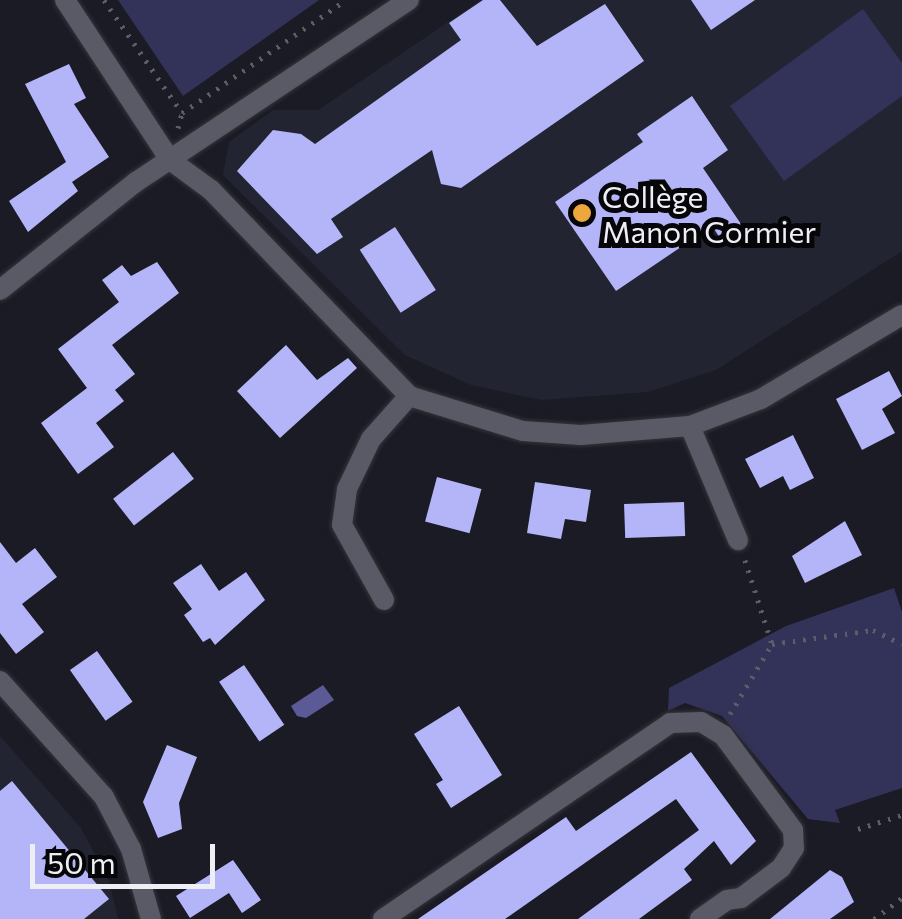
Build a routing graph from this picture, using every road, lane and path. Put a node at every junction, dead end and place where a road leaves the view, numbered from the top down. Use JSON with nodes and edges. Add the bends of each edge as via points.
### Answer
{"nodes":[{"id":1,"x":65,"y":0,"type":"edge"},
{"id":2,"x":104,"y":0,"type":"edge"},
{"id":3,"x":346,"y":0,"type":"edge"},
{"id":4,"x":409,"y":0,"type":"edge"},
{"id":5,"x":182,"y":113,"type":"junction"},
{"id":6,"x":170,"y":160,"type":"junction"},
{"id":7,"x":0,"y":290,"type":"edge"},
{"id":8,"x":902,"y":315,"type":"edge"},
{"id":9,"x":409,"y":396,"type":"junction"},
{"id":10,"x":690,"y":426,"type":"junction"},
{"id":11,"x":738,"y":540,"type":"joint"},
{"id":12,"x":384,"y":600,"type":"dead end"},
{"id":13,"x":772,"y":644,"type":"junction"},
{"id":14,"x":902,"y":644,"type":"edge"},
{"id":15,"x":0,"y":681,"type":"edge"},
{"id":16,"x":719,"y":733,"type":"junction"},
{"id":17,"x":902,"y":815,"type":"edge"},
{"id":18,"x":858,"y":828,"type":"dead end"},
{"id":19,"x":902,"y":898,"type":"edge"},
{"id":20,"x":150,"y":919,"type":"edge"},
{"id":21,"x":383,"y":919,"type":"edge"},
{"id":22,"x":700,"y":919,"type":"edge"},
{"id":23,"x":874,"y":919,"type":"edge"}],
"edges":[{"from":1,"to":6,"type":"street"},
{"from":2,"to":5,"type":"path"},
{"from":3,"to":5,"type":"path"},
{"from":4,"to":6,"type":"street"},
{"from":5,"to":6,"type":"path"},
{"from":6,"to":7,"type":"street"},
{"from":6,"to":9,"type":"street","via":[[211,190]]},
{"from":8,"to":10,"type":"street","via":[[761,399]]},
{"from":9,"to":10,"type":"street","via":[[523,430],[581,435]]},
{"from":9,"to":12,"type":"street","via":[[371,439],[347,489],[342,525]]},
{"from":10,"to":11,"type":"street"},
{"from":11,"to":13,"type":"path"},
{"from":13,"to":14,"type":"path","via":[[873,630]]},
{"from":13,"to":16,"type":"path"},
{"from":15,"to":20,"type":"street","via":[[104,797],[132,849]]},
{"from":16,"to":21,"type":"street","via":[[701,722],[670,722]]},
{"from":16,"to":22,"type":"street","via":[[794,830],[794,848],[781,868]]},
{"from":17,"to":18,"type":"path"},
{"from":19,"to":23,"type":"path"}]}
